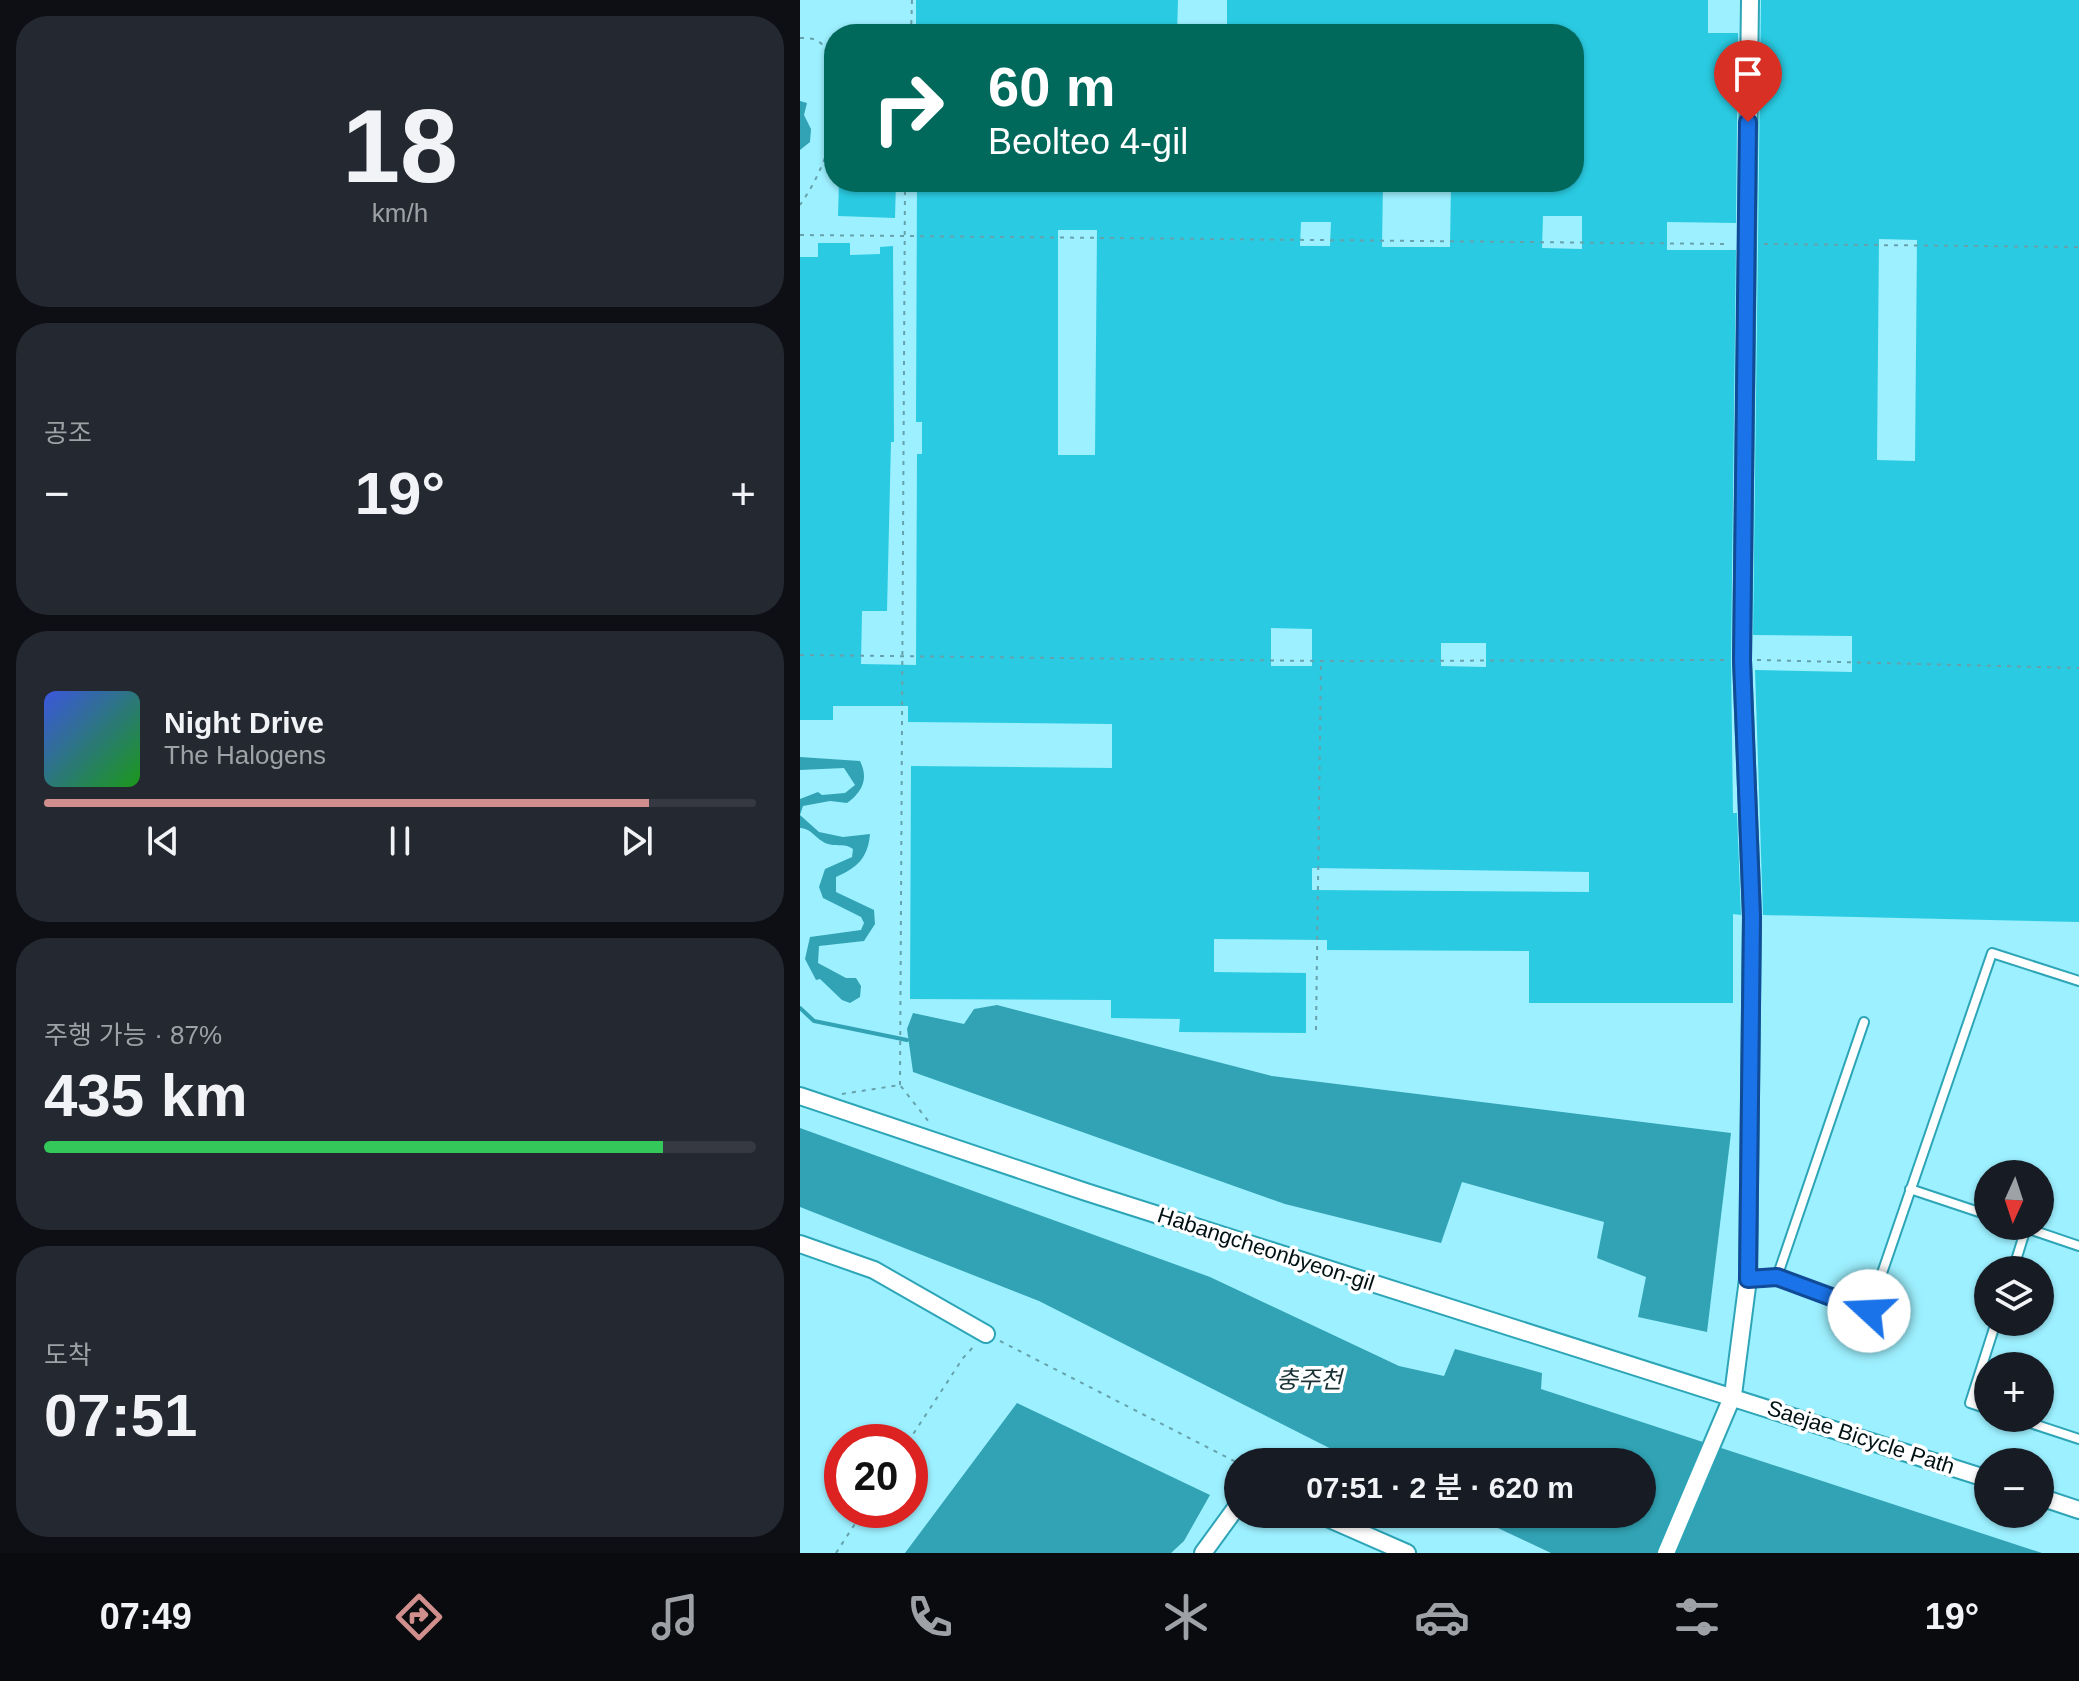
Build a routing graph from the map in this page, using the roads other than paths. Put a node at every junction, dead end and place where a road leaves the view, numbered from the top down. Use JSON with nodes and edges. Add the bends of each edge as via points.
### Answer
{"nodes":[{"id":1,"x":1750,"y":0,"type":"edge"},
{"id":2,"x":2079,"y":981,"type":"edge"},
{"id":3,"x":1864,"y":1022,"type":"dead end"},
{"id":4,"x":800,"y":1096,"type":"edge"},
{"id":5,"x":1910,"y":1189,"type":"junction"},
{"id":6,"x":1974,"y":1210,"type":"edge"},
{"id":7,"x":2054,"y":1238,"type":"edge"},
{"id":8,"x":800,"y":1244,"type":"edge"},
{"id":9,"x":2079,"y":1246,"type":"edge"},
{"id":10,"x":1777,"y":1277,"type":"junction"},
{"id":11,"x":1748,"y":1279,"type":"junction"},
{"id":12,"x":986,"y":1334,"type":"road end"},
{"id":13,"x":1733,"y":1395,"type":"junction"},
{"id":14,"x":2054,"y":1431,"type":"edge"},
{"id":15,"x":2079,"y":1439,"type":"edge"},
{"id":16,"x":1974,"y":1474,"type":"edge"},
{"id":17,"x":2054,"y":1502,"type":"edge"},
{"id":18,"x":2079,"y":1510,"type":"edge"},
{"id":19,"x":1224,"y":1524,"type":"edge"},
{"id":20,"x":1350,"y":1528,"type":"edge"},
{"id":21,"x":1203,"y":1553,"type":"edge"},
{"id":22,"x":1407,"y":1553,"type":"edge"},
{"id":23,"x":1666,"y":1553,"type":"edge"}],
"edges":[{"from":1,"to":11,"type":"street","via":[[1742,660],[1752,917]]},
{"from":2,"to":5,"type":"lane","via":[[1992,953]]},
{"from":3,"to":10,"type":"lane"},
{"from":4,"to":13,"type":"street","name":"Habangcheonbyeon-gil","via":[[1086,1192]]},
{"from":5,"to":6,"type":"lane"},
{"from":5,"to":10,"type":"lane","via":[[1869,1311]]},
{"from":7,"to":9,"type":"lane"},
{"from":8,"to":12,"type":"street","via":[[874,1270]]},
{"from":10,"to":11,"type":"lane"},
{"from":11,"to":13,"type":"street"},
{"from":13,"to":16,"type":"street","name":"Saejae Bicycle Path"},
{"from":13,"to":23,"type":"street"},
{"from":14,"to":15,"type":"lane"},
{"from":17,"to":18,"type":"street"},
{"from":19,"to":21,"type":"street"},
{"from":20,"to":22,"type":"street"}]}
